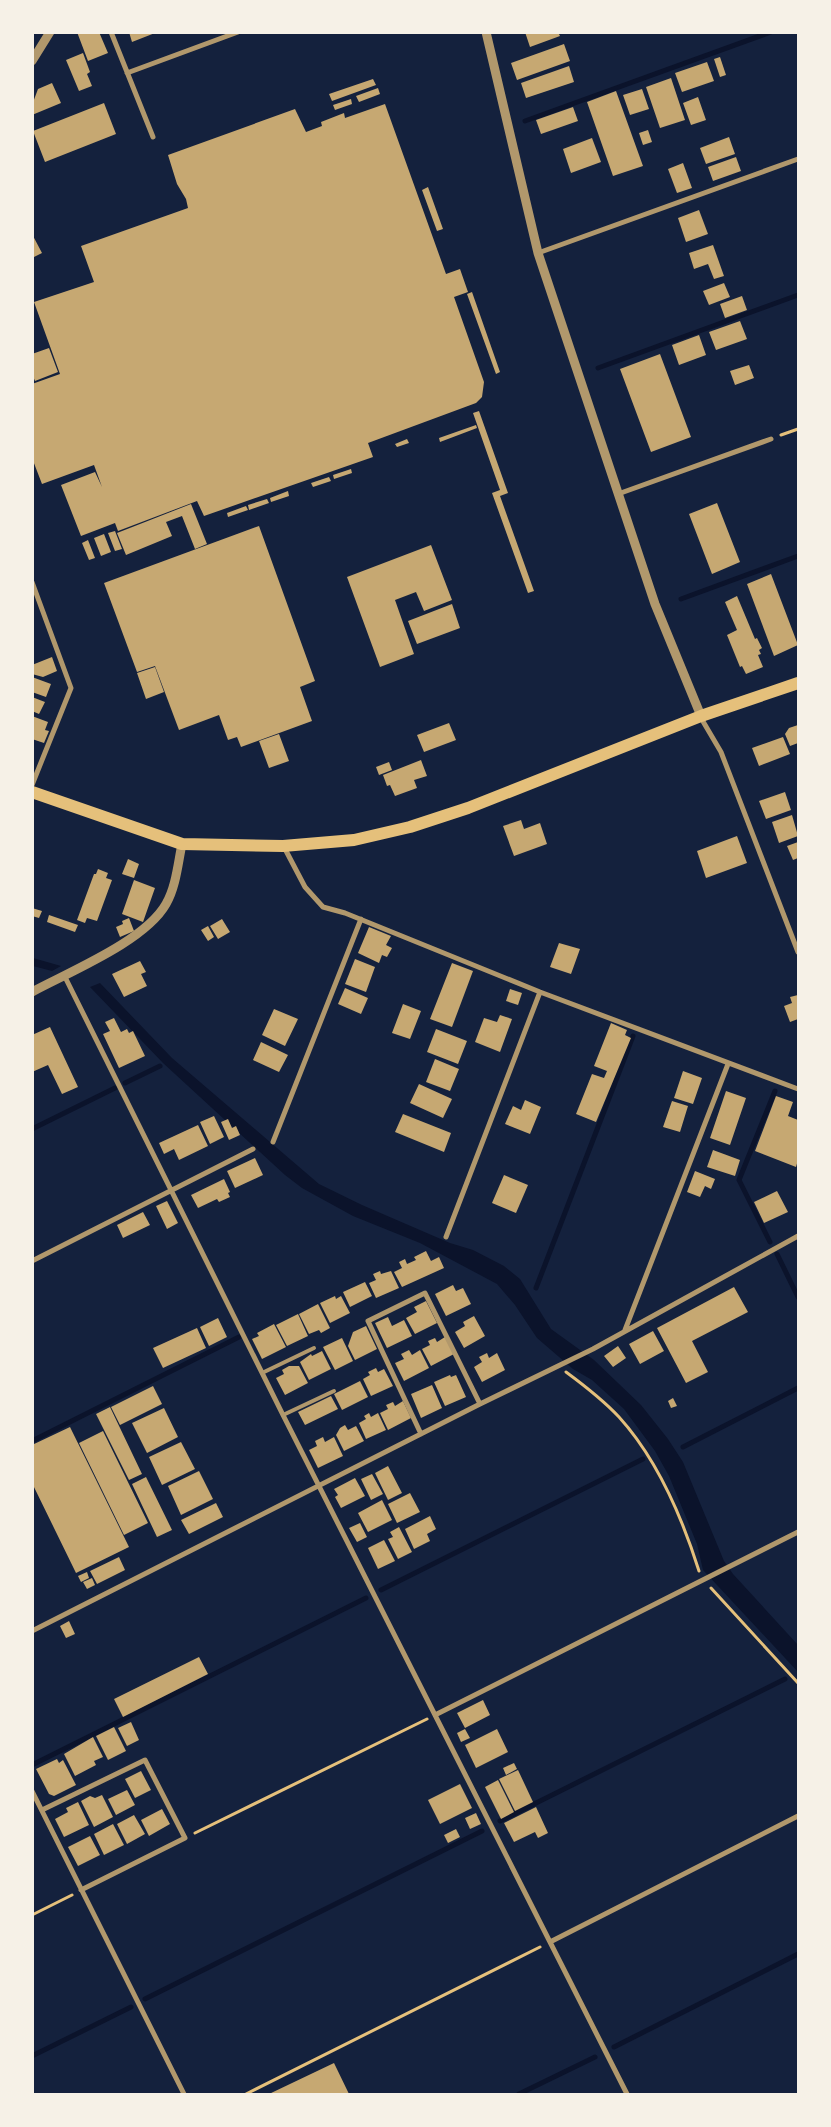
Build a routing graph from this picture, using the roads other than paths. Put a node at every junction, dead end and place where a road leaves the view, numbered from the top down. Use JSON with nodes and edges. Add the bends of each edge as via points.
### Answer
{"nodes":[{"id":1,"x":50,"y":32,"type":"edge"},
{"id":2,"x":111,"y":32,"type":"edge"},
{"id":3,"x":238,"y":32,"type":"edge"},
{"id":4,"x":486,"y":32,"type":"edge"},
{"id":5,"x":32,"y":61,"type":"edge"},
{"id":6,"x":127,"y":73,"type":"junction"},
{"id":7,"x":153,"y":137,"type":"dead end"},
{"id":8,"x":798,"y":159,"type":"edge"},
{"id":9,"x":538,"y":254,"type":"junction"},
{"id":10,"x":771,"y":439,"type":"road end"},
{"id":11,"x":618,"y":494,"type":"junction"},
{"id":12,"x":32,"y":582,"type":"edge"},
{"id":13,"x":798,"y":683,"type":"edge"},
{"id":14,"x":701,"y":716,"type":"junction"},
{"id":15,"x":32,"y":785,"type":"edge"},
{"id":16,"x":32,"y":792,"type":"edge"},
{"id":17,"x":182,"y":844,"type":"junction"},
{"id":18,"x":283,"y":846,"type":"junction"},
{"id":19,"x":361,"y":919,"type":"junction"},
{"id":20,"x":796,"y":936,"type":"edge"},
{"id":21,"x":798,"y":952,"type":"edge"},
{"id":22,"x":64,"y":975,"type":"junction"},
{"id":23,"x":32,"y":992,"type":"edge"},
{"id":24,"x":540,"y":992,"type":"junction"},
{"id":25,"x":728,"y":1064,"type":"junction"},
{"id":26,"x":798,"y":1089,"type":"edge"},
{"id":27,"x":273,"y":1142,"type":"dead end"},
{"id":28,"x":253,"y":1149,"type":"dead end"},
{"id":29,"x":172,"y":1191,"type":"junction"},
{"id":30,"x":798,"y":1236,"type":"edge"},
{"id":31,"x":446,"y":1237,"type":"dead end"},
{"id":32,"x":32,"y":1260,"type":"edge"},
{"id":33,"x":625,"y":1330,"type":"junction"},
{"id":34,"x":314,"y":1348,"type":"dead end"},
{"id":35,"x":262,"y":1373,"type":"junction"},
{"id":36,"x":334,"y":1390,"type":"dead end"},
{"id":37,"x":480,"y":1404,"type":"junction"},
{"id":38,"x":283,"y":1415,"type":"junction"},
{"id":39,"x":421,"y":1434,"type":"junction"},
{"id":40,"x":319,"y":1485,"type":"junction"},
{"id":41,"x":798,"y":1532,"type":"edge"},
{"id":42,"x":32,"y":1631,"type":"edge"},
{"id":43,"x":435,"y":1715,"type":"junction"},
{"id":44,"x":32,"y":1792,"type":"edge"},
{"id":45,"x":42,"y":1810,"type":"junction"},
{"id":46,"x":798,"y":1816,"type":"edge"},
{"id":47,"x":81,"y":1890,"type":"junction"},
{"id":48,"x":550,"y":1942,"type":"junction"},
{"id":49,"x":184,"y":2094,"type":"edge"},
{"id":50,"x":627,"y":2094,"type":"edge"}],
"edges":[{"from":1,"to":5,"type":"street"},
{"from":2,"to":6,"type":"street"},
{"from":3,"to":6,"type":"street"},
{"from":4,"to":9,"type":"street"},
{"from":6,"to":7,"type":"street"},
{"from":8,"to":9,"type":"street"},
{"from":9,"to":11,"type":"street"},
{"from":10,"to":11,"type":"street"},
{"from":11,"to":14,"type":"street","via":[[655,604]]},
{"from":12,"to":15,"type":"street","via":[[71,688]]},
{"from":13,"to":14,"type":"main road"},
{"from":14,"to":18,"type":"main road","via":[[468,808],[410,827],[354,840]]},
{"from":14,"to":20,"type":"street","via":[[721,752]]},
{"from":16,"to":17,"type":"main road"},
{"from":17,"to":18,"type":"main road"},
{"from":17,"to":22,"type":"street","via":[[168,902],[159,916],[136,936]]},
{"from":18,"to":19,"type":"street","via":[[305,886],[323,907]]},
{"from":19,"to":24,"type":"street"},
{"from":19,"to":27,"type":"street"},
{"from":20,"to":21,"type":"street"},
{"from":22,"to":23,"type":"street"},
{"from":22,"to":29,"type":"street"},
{"from":24,"to":25,"type":"street"},
{"from":24,"to":31,"type":"street"},
{"from":25,"to":26,"type":"street"},
{"from":25,"to":33,"type":"street"},
{"from":28,"to":29,"type":"street"},
{"from":29,"to":32,"type":"street"},
{"from":29,"to":35,"type":"street"},
{"from":30,"to":33,"type":"street"},
{"from":33,"to":37,"type":"street"},
{"from":34,"to":35,"type":"lane"},
{"from":35,"to":38,"type":"street"},
{"from":36,"to":38,"type":"lane"},
{"from":37,"to":39,"type":"street"},
{"from":37,"to":39,"type":"street","via":[[425,1293],[368,1321]]},
{"from":38,"to":40,"type":"street"},
{"from":39,"to":40,"type":"street"},
{"from":40,"to":42,"type":"street"},
{"from":40,"to":43,"type":"street"},
{"from":41,"to":43,"type":"street"},
{"from":43,"to":48,"type":"street"},
{"from":44,"to":45,"type":"street"},
{"from":45,"to":47,"type":"street"},
{"from":45,"to":47,"type":"street","via":[[145,1760],[185,1838]]},
{"from":46,"to":48,"type":"street"},
{"from":47,"to":49,"type":"street"},
{"from":48,"to":50,"type":"street"}]}
